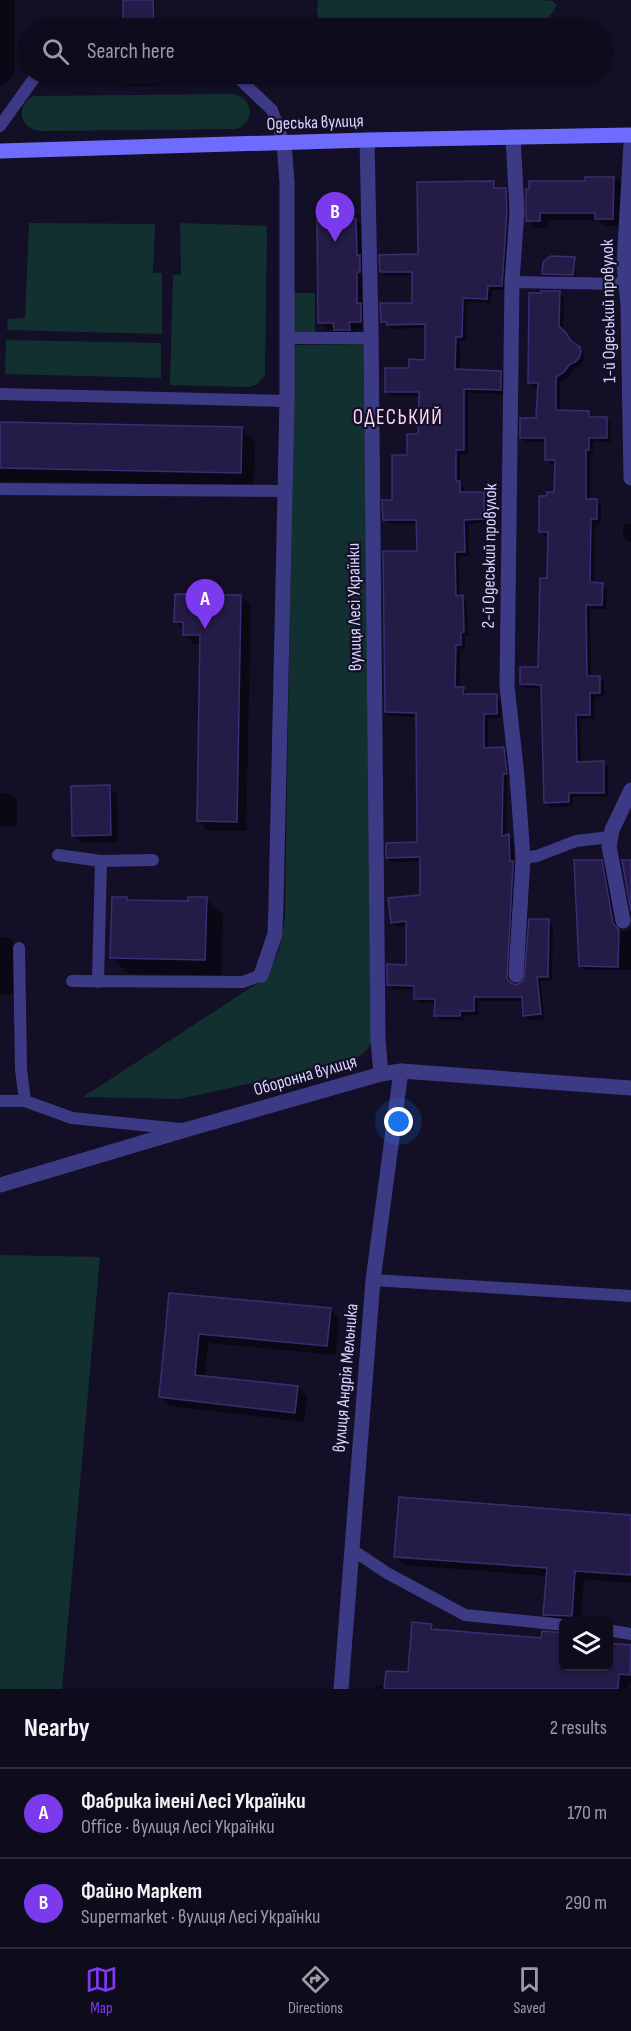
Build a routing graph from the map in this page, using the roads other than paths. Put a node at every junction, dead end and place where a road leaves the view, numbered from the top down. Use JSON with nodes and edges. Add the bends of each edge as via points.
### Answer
{"nodes":[{"id":1,"x":31,"y":84,"type":"edge"},
{"id":2,"x":245,"y":84,"type":"edge"},
{"id":3,"x":0,"y":126,"type":"edge"},
{"id":4,"x":631,"y":135,"type":"edge"},
{"id":5,"x":513,"y":137,"type":"junction"},
{"id":6,"x":367,"y":140,"type":"junction"},
{"id":7,"x":284,"y":143,"type":"junction"},
{"id":8,"x":631,"y":143,"type":"edge"},
{"id":9,"x":0,"y":150,"type":"edge"},
{"id":10,"x":512,"y":282,"type":"junction"},
{"id":11,"x":626,"y":284,"type":"junction"},
{"id":12,"x":285,"y":338,"type":"junction"},
{"id":13,"x":371,"y":338,"type":"junction"},
{"id":14,"x":0,"y":394,"type":"edge"},
{"id":15,"x":287,"y":401,"type":"junction"},
{"id":16,"x":631,"y":478,"type":"edge"},
{"id":17,"x":0,"y":489,"type":"edge"},
{"id":18,"x":285,"y":490,"type":"junction"},
{"id":19,"x":631,"y":790,"type":"edge"},
{"id":20,"x":610,"y":837,"type":"junction"},
{"id":21,"x":58,"y":855,"type":"dead end"},
{"id":22,"x":523,"y":858,"type":"junction"},
{"id":23,"x":153,"y":860,"type":"dead end"},
{"id":24,"x":101,"y":861,"type":"junction"},
{"id":25,"x":623,"y":921,"type":"dead end"},
{"id":26,"x":20,"y":948,"type":"dead end"},
{"id":27,"x":261,"y":975,"type":"joint"},
{"id":28,"x":516,"y":975,"type":"dead end"},
{"id":29,"x":72,"y":981,"type":"dead end"},
{"id":30,"x":98,"y":982,"type":"junction"},
{"id":31,"x":401,"y":1071,"type":"junction"},
{"id":32,"x":381,"y":1074,"type":"junction"},
{"id":33,"x":631,"y":1088,"type":"edge"},
{"id":34,"x":0,"y":1101,"type":"edge"},
{"id":35,"x":25,"y":1101,"type":"junction"},
{"id":36,"x":185,"y":1130,"type":"junction"},
{"id":37,"x":0,"y":1185,"type":"edge"},
{"id":38,"x":373,"y":1280,"type":"junction"},
{"id":39,"x":631,"y":1296,"type":"edge"},
{"id":40,"x":351,"y":1549,"type":"junction"},
{"id":41,"x":559,"y":1624,"type":"edge"},
{"id":42,"x":613,"y":1631,"type":"edge"},
{"id":43,"x":631,"y":1634,"type":"edge"},
{"id":44,"x":341,"y":1689,"type":"edge"}],
"edges":[{"from":1,"to":3,"type":"lane"},
{"from":2,"to":7,"type":"lane","via":[[273,110]]},
{"from":4,"to":5,"type":"main road","name":"Одеська вулиця"},
{"from":5,"to":6,"type":"main road","name":"Одеська вулиця"},
{"from":5,"to":10,"type":"street","name":"2-й Одеський провулок","via":[[517,210]]},
{"from":6,"to":7,"type":"main road","name":"Одеська вулиця"},
{"from":6,"to":13,"type":"street","name":"вулиця Лесі Українки"},
{"from":7,"to":9,"type":"main road","name":"Одеська вулиця"},
{"from":7,"to":12,"type":"street"},
{"from":8,"to":11,"type":"street","name":"1-й Одеський провулок","via":[[624,254]]},
{"from":10,"to":11,"type":"lane"},
{"from":10,"to":22,"type":"street","name":"2-й Одеський провулок","via":[[507,686]]},
{"from":11,"to":16,"type":"street","name":"1-й Одеський провулок"},
{"from":12,"to":13,"type":"lane"},
{"from":12,"to":15,"type":"street"},
{"from":13,"to":32,"type":"street","name":"вулиця Лесі Українки","via":[[377,1021]]},
{"from":14,"to":15,"type":"lane"},
{"from":15,"to":18,"type":"street"},
{"from":17,"to":18,"type":"lane"},
{"from":18,"to":27,"type":"street","via":[[275,934]]},
{"from":19,"to":20,"type":"street"},
{"from":20,"to":22,"type":"lane","via":[[576,841]]},
{"from":20,"to":25,"type":"street"},
{"from":21,"to":24,"type":"lane"},
{"from":22,"to":28,"type":"street","name":"2-й Одеський провулок"},
{"from":23,"to":24,"type":"lane"},
{"from":24,"to":30,"type":"lane"},
{"from":26,"to":35,"type":"lane"},
{"from":27,"to":30,"type":"lane","via":[[243,982]]},
{"from":29,"to":30,"type":"lane"},
{"from":31,"to":32,"type":"street","name":"Оборонна вулиця"},
{"from":31,"to":33,"type":"street","name":"Оборонна вулиця"},
{"from":31,"to":38,"type":"street","name":"вулиця Андрія Мельника"},
{"from":32,"to":36,"type":"street","name":"Оборонна вулиця"},
{"from":34,"to":35,"type":"lane"},
{"from":35,"to":36,"type":"lane","via":[[72,1118]]},
{"from":36,"to":37,"type":"street","name":"Оборонна вулиця"},
{"from":38,"to":39,"type":"lane"},
{"from":38,"to":40,"type":"street","name":"вулиця Андрія Мельника"},
{"from":40,"to":41,"type":"lane","via":[[465,1615]]},
{"from":40,"to":44,"type":"street","name":"вулиця Андрія Мельника"},
{"from":42,"to":43,"type":"lane"}]}
